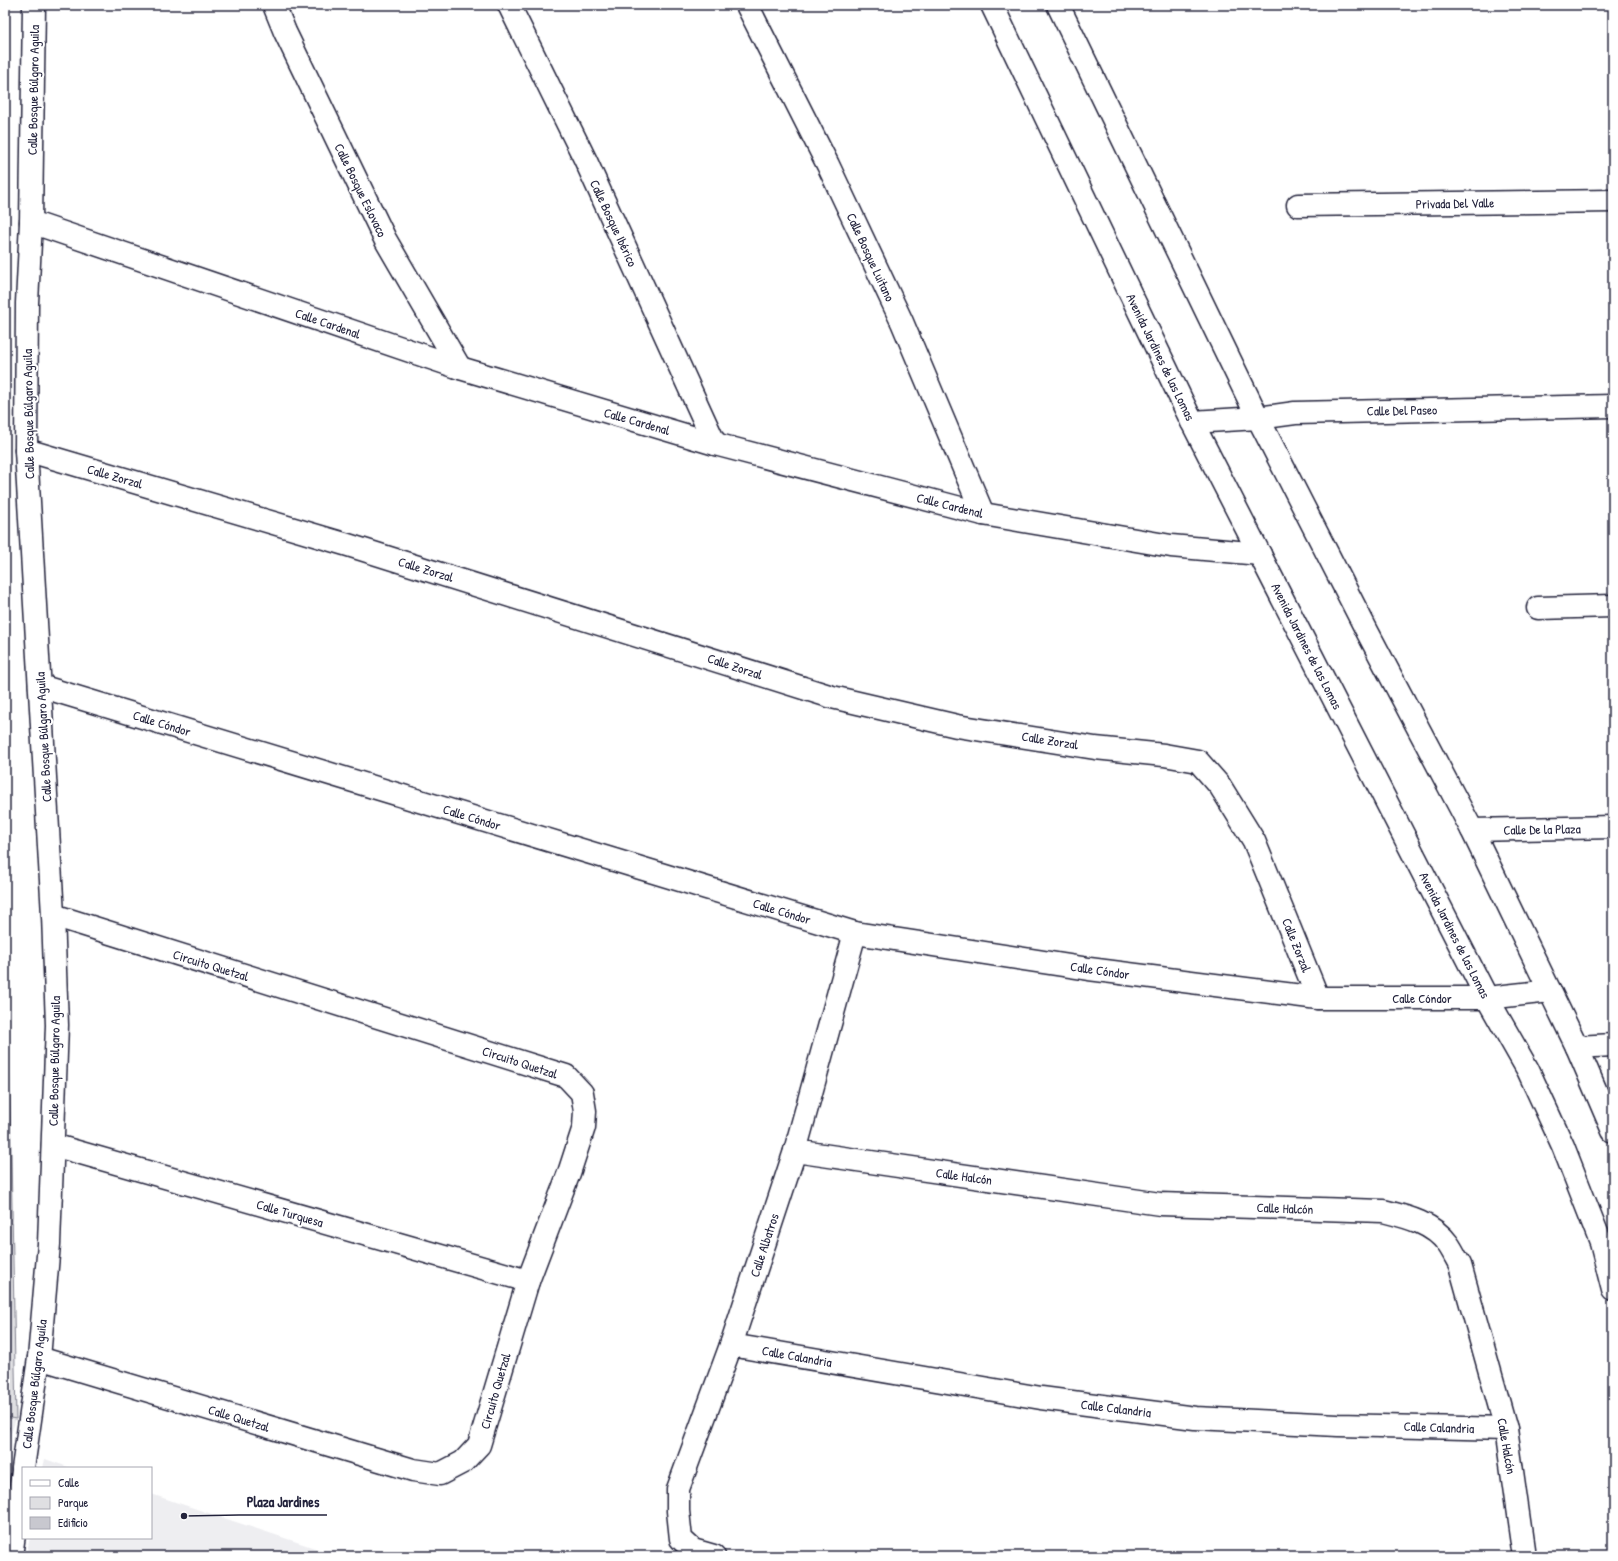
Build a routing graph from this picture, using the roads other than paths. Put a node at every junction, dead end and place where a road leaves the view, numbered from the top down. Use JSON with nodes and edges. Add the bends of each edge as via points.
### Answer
{"nodes":[{"id":1,"x":34,"y":5,"type":"edge"},
{"id":2,"x":274,"y":5,"type":"edge"},
{"id":3,"x":509,"y":5,"type":"edge"},
{"id":4,"x":747,"y":5,"type":"edge"},
{"id":5,"x":992,"y":5,"type":"edge"},
{"id":6,"x":1058,"y":5,"type":"edge"},
{"id":7,"x":1613,"y":201,"type":"edge"},
{"id":8,"x":1298,"y":205,"type":"dead end"},
{"id":9,"x":31,"y":222,"type":"junction"},
{"id":10,"x":460,"y":368,"type":"junction"},
{"id":11,"x":1613,"y":406,"type":"edge"},
{"id":12,"x":1258,"y":418,"type":"junction"},
{"id":13,"x":1192,"y":422,"type":"junction"},
{"id":14,"x":715,"y":444,"type":"junction"},
{"id":15,"x":26,"y":450,"type":"junction"},
{"id":16,"x":983,"y":514,"type":"junction"},
{"id":17,"x":1260,"y":554,"type":"junction"},
{"id":18,"x":1613,"y":606,"type":"edge"},
{"id":19,"x":1538,"y":608,"type":"dead end"},
{"id":20,"x":40,"y":686,"type":"junction"},
{"id":21,"x":1613,"y":827,"type":"edge"},
{"id":22,"x":1472,"y":830,"type":"junction"},
{"id":23,"x":53,"y":915,"type":"junction"},
{"id":24,"x":855,"y":933,"type":"junction"},
{"id":25,"x":1550,"y":991,"type":"junction"},
{"id":26,"x":1318,"y":998,"type":"junction"},
{"id":27,"x":1487,"y":998,"type":"junction"},
{"id":28,"x":1613,"y":1045,"type":"edge"},
{"id":29,"x":1577,"y":1047,"type":"junction"},
{"id":30,"x":1613,"y":1131,"type":"edge"},
{"id":31,"x":53,"y":1145,"type":"junction"},
{"id":32,"x":794,"y":1151,"type":"junction"},
{"id":33,"x":528,"y":1281,"type":"junction"},
{"id":34,"x":1613,"y":1290,"type":"edge"},
{"id":35,"x":731,"y":1345,"type":"junction"},
{"id":36,"x":39,"y":1358,"type":"junction"},
{"id":37,"x":1506,"y":1429,"type":"junction"},
{"id":38,"x":23,"y":1467,"type":"edge"},
{"id":39,"x":440,"y":1474,"type":"joint"},
{"id":40,"x":22,"y":1476,"type":"edge"},
{"id":41,"x":11,"y":1556,"type":"edge"},
{"id":42,"x":714,"y":1556,"type":"edge"},
{"id":43,"x":1524,"y":1556,"type":"edge"}],
"edges":[{"from":1,"to":9,"type":"street","name":"Calle Bosque Búlgaro Aguila"},
{"from":2,"to":10,"type":"street","name":"Calle Bosque Eslovaco","via":[[385,239]]},
{"from":3,"to":14,"type":"street","name":"Calle Bosque Ibérico","via":[[585,159]]},
{"from":4,"to":16,"type":"street","name":"Calle Bosque Luitano","via":[[902,322]]},
{"from":5,"to":13,"type":"street","name":"Avenida Jardines de las Lomas"},
{"from":6,"to":12,"type":"street"},
{"from":7,"to":8,"type":"street","name":"Privada Del Valle"},
{"from":9,"to":10,"type":"street","name":"Calle Cardenal"},
{"from":9,"to":15,"type":"street","name":"Calle Bosque Búlgaro Aguila","via":[[27,303]]},
{"from":10,"to":14,"type":"street","name":"Calle Cardenal"},
{"from":11,"to":12,"type":"street","name":"Calle Del Paseo","via":[[1295,413]]},
{"from":12,"to":13,"type":"street","name":"Calle Del Paseo"},
{"from":12,"to":22,"type":"street"},
{"from":13,"to":17,"type":"street","name":"Avenida Jardines de las Lomas"},
{"from":14,"to":16,"type":"street","name":"Calle Cardenal"},
{"from":15,"to":20,"type":"street","name":"Calle Bosque Búlgaro Aguila"},
{"from":15,"to":26,"type":"street","name":"Calle Zorzal","via":[[348,545],[832,697],[957,726],[1198,761],[1220,786],[1254,841]]},
{"from":16,"to":17,"type":"street","name":"Calle Cardenal","via":[[1171,546]]},
{"from":17,"to":27,"type":"street","name":"Avenida Jardines de las Lomas"},
{"from":18,"to":19,"type":"street"},
{"from":20,"to":23,"type":"street","name":"Calle Bosque Búlgaro Aguila"},
{"from":20,"to":24,"type":"street","name":"Calle Cóndor"},
{"from":21,"to":22,"type":"street","name":"Calle De la Plaza"},
{"from":22,"to":25,"type":"street"},
{"from":23,"to":31,"type":"street","name":"Calle Bosque Búlgaro Aguila","via":[[57,1025]]},
{"from":23,"to":33,"type":"street","name":"Circuito Quetzal","via":[[566,1076],[582,1093],[584,1127]]},
{"from":24,"to":26,"type":"street","name":"Calle Cóndor","via":[[1089,969]]},
{"from":24,"to":32,"type":"street","name":"Calle Albatros"},
{"from":25,"to":27,"type":"street","name":"Calle Cóndor"},
{"from":25,"to":29,"type":"street"},
{"from":26,"to":27,"type":"street","name":"Calle Cóndor"},
{"from":27,"to":34,"type":"street","name":"Avenida Jardines de las Lomas","via":[[1528,1070],[1563,1146],[1601,1244]]},
{"from":28,"to":29,"type":"street"},
{"from":29,"to":30,"type":"street"},
{"from":31,"to":33,"type":"street","name":"Calle Turquesa"},
{"from":31,"to":36,"type":"street","name":"Calle Bosque Búlgaro Aguila","via":[[49,1244]]},
{"from":32,"to":35,"type":"street","name":"Calle Albatros"},
{"from":32,"to":37,"type":"street","name":"Calle Halcón","via":[[1160,1204],[1383,1211],[1413,1219],[1432,1229],[1447,1243],[1460,1265]]},
{"from":33,"to":39,"type":"street","name":"Circuito Quetzal","via":[[479,1445],[463,1462]]},
{"from":35,"to":37,"type":"street","name":"Calle Calandria","via":[[1040,1398],[1195,1418]]},
{"from":35,"to":42,"type":"street","name":"Calle Albatros","via":[[678,1489],[681,1539],[693,1550]]},
{"from":36,"to":38,"type":"street","name":"Calle Bosque Búlgaro Aguila"},
{"from":36,"to":39,"type":"street","name":"Calle Quetzal","via":[[406,1467]]},
{"from":37,"to":43,"type":"street","name":"Calle Halcón"},
{"from":40,"to":41,"type":"street","name":"Calle Bosque Búlgaro Aguila"}]}
